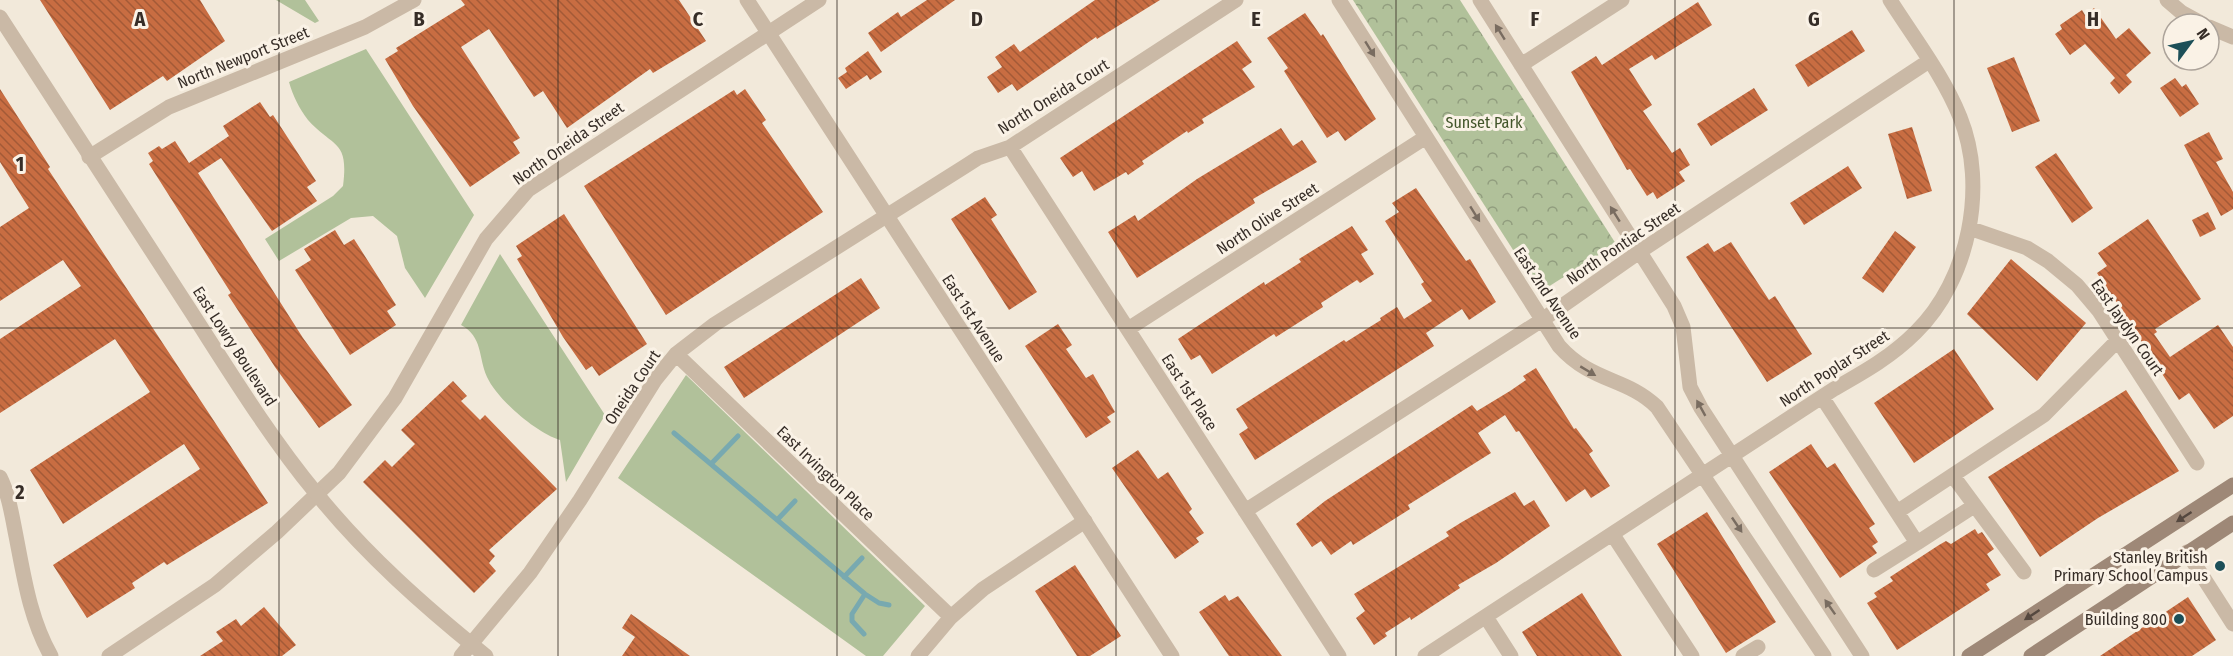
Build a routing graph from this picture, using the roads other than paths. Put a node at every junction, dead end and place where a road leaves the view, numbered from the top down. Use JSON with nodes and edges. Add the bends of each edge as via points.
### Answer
{"nodes":[{"id":1,"x":414,"y":0,"type":"edge"},
{"id":2,"x":747,"y":0,"type":"edge"},
{"id":3,"x":819,"y":0,"type":"edge"},
{"id":4,"x":1236,"y":0,"type":"edge"},
{"id":5,"x":1339,"y":0,"type":"edge"},
{"id":6,"x":1480,"y":0,"type":"edge"},
{"id":7,"x":1622,"y":0,"type":"edge"},
{"id":8,"x":1890,"y":0,"type":"edge"},
{"id":9,"x":2167,"y":0,"type":"edge"},
{"id":10,"x":2181,"y":12,"type":"edge"},
{"id":11,"x":0,"y":17,"type":"edge"},
{"id":12,"x":768,"y":33,"type":"junction"},
{"id":13,"x":1929,"y":61,"type":"junction"},
{"id":14,"x":1521,"y":65,"type":"junction"},
{"id":15,"x":1426,"y":137,"type":"junction"},
{"id":16,"x":1010,"y":147,"type":"junction"},
{"id":17,"x":89,"y":157,"type":"junction"},
{"id":18,"x":886,"y":216,"type":"junction"},
{"id":19,"x":1969,"y":228,"type":"junction"},
{"id":20,"x":1639,"y":252,"type":"junction"},
{"id":21,"x":1542,"y":320,"type":"junction"},
{"id":22,"x":1128,"y":329,"type":"junction"},
{"id":23,"x":2118,"y":340,"type":"junction"},
{"id":24,"x":676,"y":354,"type":"junction"},
{"id":25,"x":1822,"y":397,"type":"junction"},
{"id":26,"x":1732,"y":457,"type":"junction"},
{"id":27,"x":2197,"y":463,"type":"dead end"},
{"id":28,"x":1704,"y":476,"type":"junction"},
{"id":29,"x":1953,"y":476,"type":"junction"},
{"id":30,"x":0,"y":477,"type":"edge"},
{"id":31,"x":2233,"y":485,"type":"edge"},
{"id":32,"x":316,"y":495,"type":"junction"},
{"id":33,"x":1974,"y":506,"type":"junction"},
{"id":34,"x":1245,"y":511,"type":"junction"},
{"id":35,"x":1897,"y":512,"type":"junction"},
{"id":36,"x":1084,"y":520,"type":"junction"},
{"id":37,"x":2233,"y":523,"type":"edge"},
{"id":38,"x":1613,"y":535,"type":"junction"},
{"id":39,"x":1917,"y":543,"type":"junction"},
{"id":40,"x":2187,"y":552,"type":"junction"},
{"id":41,"x":1874,"y":570,"type":"dead end"},
{"id":42,"x":2024,"y":572,"type":"dead end"},
{"id":43,"x":951,"y":617,"type":"junction"},
{"id":44,"x":1486,"y":617,"type":"junction"},
{"id":45,"x":2233,"y":624,"type":"edge"},
{"id":46,"x":1758,"y":646,"type":"dead end"},
{"id":47,"x":466,"y":650,"type":"edge"},
{"id":48,"x":1508,"y":655,"type":"edge"},
{"id":49,"x":51,"y":656,"type":"edge"},
{"id":50,"x":109,"y":656,"type":"edge"},
{"id":51,"x":486,"y":656,"type":"edge"},
{"id":52,"x":918,"y":656,"type":"edge"},
{"id":53,"x":1172,"y":656,"type":"edge"},
{"id":54,"x":1339,"y":656,"type":"edge"},
{"id":55,"x":1425,"y":656,"type":"edge"},
{"id":56,"x":1692,"y":656,"type":"edge"},
{"id":57,"x":1743,"y":656,"type":"edge"},
{"id":58,"x":1824,"y":656,"type":"edge"},
{"id":59,"x":1862,"y":656,"type":"edge"},
{"id":60,"x":1969,"y":656,"type":"edge"},
{"id":61,"x":2031,"y":656,"type":"edge"}],
"edges":[{"from":1,"to":17,"type":"street","name":"North Newport Street","via":[[365,27],[169,107]]},
{"from":2,"to":12,"type":"street","name":"East 1st Avenue"},
{"from":3,"to":12,"type":"street","name":"North Oneida Street"},
{"from":4,"to":16,"type":"street","name":"North Oneida Court"},
{"from":5,"to":15,"type":"street","name":"East 2nd Avenue","one_way":true},
{"from":14,"to":6,"type":"street","one_way":true},
{"from":7,"to":14,"type":"street"},
{"from":8,"to":13,"type":"street","name":"North Poplar Street"},
{"from":9,"to":10,"type":"street"},
{"from":11,"to":17,"type":"street","name":"East Lowry Boulevard"},
{"from":12,"to":18,"type":"street","name":"East 1st Avenue"},
{"from":12,"to":32,"type":"street","name":"North Oneida Street","via":[[559,168],[515,202],[486,239],[395,399],[355,454]]},
{"from":13,"to":19,"type":"street","name":"North Poplar Street","via":[[1954,103],[1966,137],[1973,188]]},
{"from":13,"to":20,"type":"street","name":"North Pontiac Street"},
{"from":20,"to":14,"type":"street","one_way":true},
{"from":15,"to":21,"type":"street","name":"East 2nd Avenue","one_way":true},
{"from":15,"to":22,"type":"street","name":"North Olive Street"},
{"from":16,"to":18,"type":"street","name":"North Oneida Court","via":[[978,158]]},
{"from":16,"to":22,"type":"street","name":"East 1st Place"},
{"from":17,"to":32,"type":"street","name":"East Lowry Boulevard"},
{"from":18,"to":24,"type":"street","name":"Oneida Court","via":[[715,324]]},
{"from":18,"to":36,"type":"street","name":"East 1st Avenue"},
{"from":19,"to":23,"type":"street","name":"East Jaydyn Court","via":[[2027,248],[2056,267],[2086,294]]},
{"from":19,"to":25,"type":"street","name":"North Poplar Street","via":[[1946,292],[1918,331],[1878,364]]},
{"from":20,"to":21,"type":"street","name":"North Pontiac Street"},
{"from":26,"to":20,"type":"street","one_way":true,"via":[[1690,387],[1680,318]]},
{"from":21,"to":28,"type":"street","name":"East 2nd Avenue","one_way":true,"via":[[1578,365],[1653,403]]},
{"from":21,"to":34,"type":"street","name":"North Pontiac Street"},
{"from":22,"to":34,"type":"street","name":"East 1st Place"},
{"from":23,"to":27,"type":"street","name":"East Jaydyn Court"},
{"from":23,"to":29,"type":"street","via":[[2044,415]]},
{"from":24,"to":43,"type":"street","name":"East Irvington Place"},
{"from":24,"to":47,"type":"street","name":"Oneida Court","via":[[655,380],[585,494],[530,573]]},
{"from":25,"to":26,"type":"street","name":"North Poplar Street"},
{"from":25,"to":35,"type":"street"},
{"from":26,"to":28,"type":"street","name":"North Poplar Street"},
{"from":59,"to":26,"type":"street","one_way":true},
{"from":28,"to":38,"type":"street"},
{"from":28,"to":58,"type":"street","name":"East 2nd Avenue","one_way":true},
{"from":29,"to":33,"type":"street"},
{"from":29,"to":35,"type":"street"},
{"from":30,"to":49,"type":"street","via":[[10,506],[30,604]]},
{"from":31,"to":60,"type":"main road","one_way":true},
{"from":32,"to":47,"type":"street","name":"East Lowry Boulevard"},
{"from":32,"to":50,"type":"street","name":"North Oneida Street","via":[[215,585]]},
{"from":33,"to":39,"type":"street"},
{"from":33,"to":42,"type":"street"},
{"from":34,"to":54,"type":"street","name":"East 1st Place"},
{"from":35,"to":39,"type":"street"},
{"from":36,"to":43,"type":"street","via":[[1005,572]]},
{"from":36,"to":53,"type":"street","name":"East 1st Avenue"},
{"from":37,"to":40,"type":"main road"},
{"from":38,"to":44,"type":"street"},
{"from":38,"to":56,"type":"street"},
{"from":39,"to":41,"type":"street"},
{"from":40,"to":45,"type":"street"},
{"from":40,"to":61,"type":"main road"},
{"from":43,"to":52,"type":"street"},
{"from":44,"to":48,"type":"street"},
{"from":44,"to":55,"type":"street"},
{"from":46,"to":57,"type":"street"},
{"from":47,"to":51,"type":"street","name":"East Lowry Boulevard"}]}
